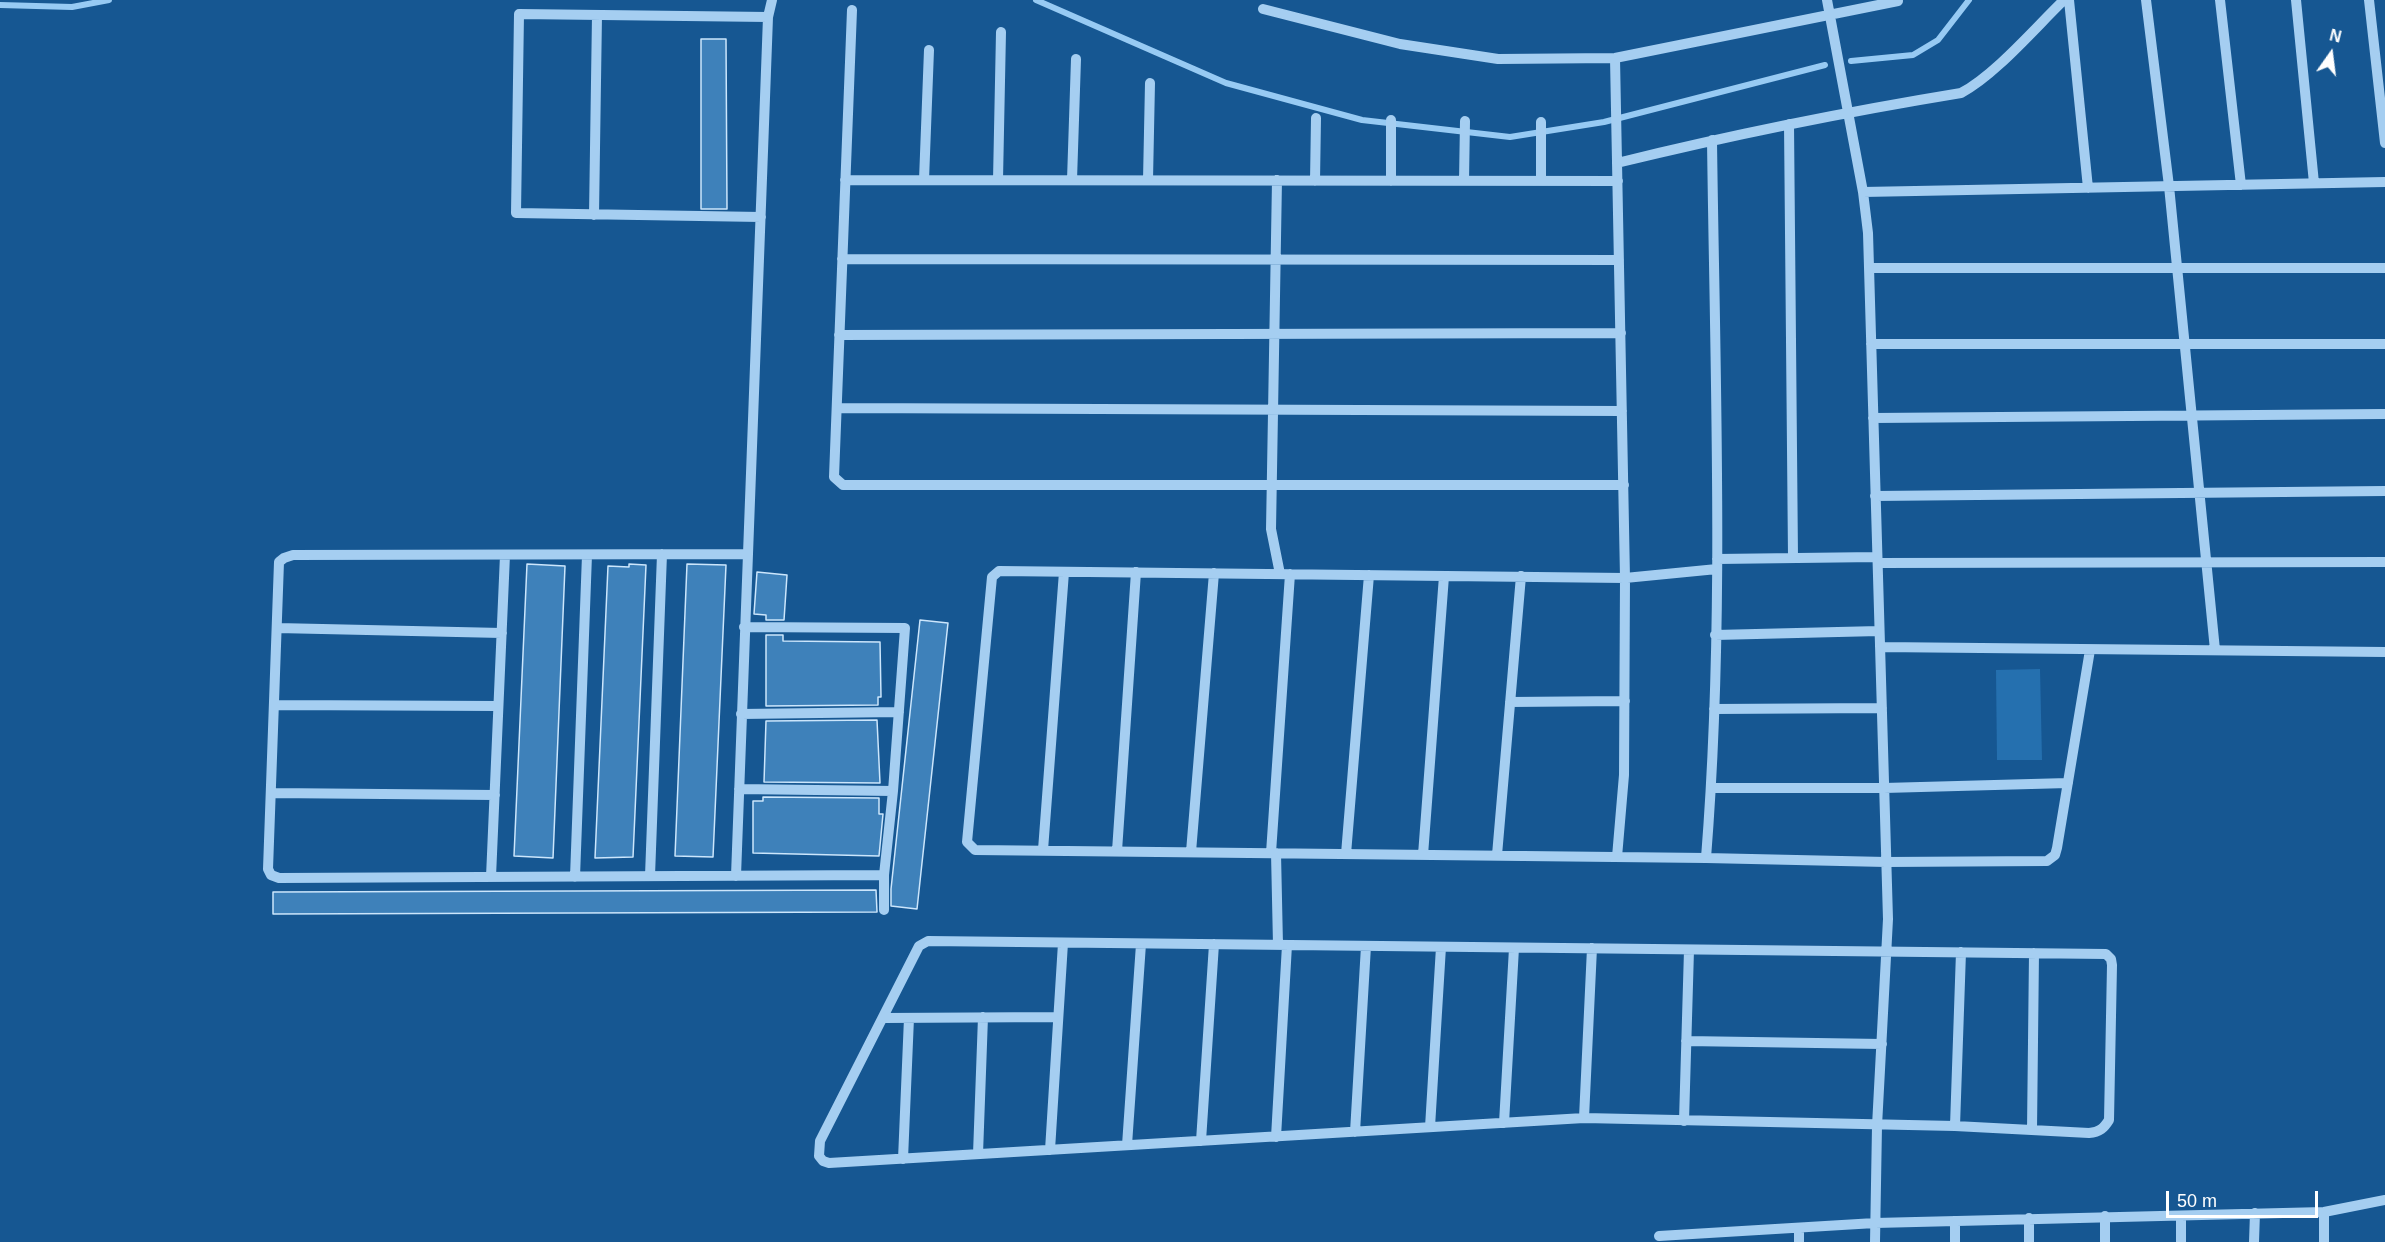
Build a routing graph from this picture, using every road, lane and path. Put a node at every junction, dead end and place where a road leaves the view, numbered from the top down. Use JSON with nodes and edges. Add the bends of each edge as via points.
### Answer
{"nodes":[{"id":1,"x":772,"y":0,"type":"edge"},
{"id":2,"x":1827,"y":0,"type":"edge"},
{"id":3,"x":2064,"y":0,"type":"edge"},
{"id":4,"x":2069,"y":0,"type":"edge"},
{"id":5,"x":2146,"y":0,"type":"edge"},
{"id":6,"x":2220,"y":0,"type":"edge"},
{"id":7,"x":2295,"y":0,"type":"edge"},
{"id":8,"x":2369,"y":0,"type":"edge"},
{"id":9,"x":1898,"y":2,"type":"dead end"},
{"id":10,"x":1263,"y":9,"type":"dead end"},
{"id":11,"x":852,"y":10,"type":"dead end"},
{"id":12,"x":597,"y":15,"type":"junction"},
{"id":13,"x":1828,"y":16,"type":"junction"},
{"id":14,"x":768,"y":17,"type":"junction"},
{"id":15,"x":1001,"y":32,"type":"dead end"},
{"id":16,"x":929,"y":50,"type":"dead end"},
{"id":17,"x":1076,"y":58,"type":"dead end"},
{"id":18,"x":1615,"y":58,"type":"junction"},
{"id":19,"x":1150,"y":83,"type":"dead end"},
{"id":20,"x":1847,"y":111,"type":"junction"},
{"id":21,"x":1316,"y":118,"type":"dead end"},
{"id":22,"x":1391,"y":120,"type":"dead end"},
{"id":23,"x":1465,"y":121,"type":"dead end"},
{"id":24,"x":1541,"y":122,"type":"dead end"},
{"id":25,"x":1789,"y":124,"type":"junction"},
{"id":26,"x":1712,"y":140,"type":"junction"},
{"id":27,"x":2385,"y":143,"type":"edge"},
{"id":28,"x":1617,"y":163,"type":"junction"},
{"id":29,"x":845,"y":180,"type":"junction"},
{"id":30,"x":924,"y":180,"type":"junction"},
{"id":31,"x":998,"y":180,"type":"junction"},
{"id":32,"x":1072,"y":180,"type":"junction"},
{"id":33,"x":1148,"y":180,"type":"junction"},
{"id":34,"x":1277,"y":180,"type":"junction"},
{"id":35,"x":1315,"y":181,"type":"junction"},
{"id":36,"x":1391,"y":181,"type":"junction"},
{"id":37,"x":1464,"y":181,"type":"junction"},
{"id":38,"x":1540,"y":181,"type":"junction"},
{"id":39,"x":1618,"y":181,"type":"junction"},
{"id":40,"x":2385,"y":182,"type":"edge"},
{"id":41,"x":2314,"y":183,"type":"junction"},
{"id":42,"x":2241,"y":185,"type":"junction"},
{"id":43,"x":2169,"y":186,"type":"junction"},
{"id":44,"x":2088,"y":188,"type":"junction"},
{"id":45,"x":1863,"y":192,"type":"junction"},
{"id":46,"x":594,"y":215,"type":"junction"},
{"id":47,"x":761,"y":217,"type":"junction"},
{"id":48,"x":842,"y":259,"type":"junction"},
{"id":49,"x":1276,"y":260,"type":"junction"},
{"id":50,"x":1619,"y":260,"type":"junction"},
{"id":51,"x":1869,"y":268,"type":"junction"},
{"id":52,"x":2177,"y":268,"type":"junction"},
{"id":53,"x":2385,"y":268,"type":"edge"},
{"id":54,"x":1621,"y":333,"type":"junction"},
{"id":55,"x":1274,"y":334,"type":"junction"},
{"id":56,"x":839,"y":335,"type":"junction"},
{"id":57,"x":1871,"y":344,"type":"junction"},
{"id":58,"x":2184,"y":344,"type":"junction"},
{"id":59,"x":2385,"y":344,"type":"edge"},
{"id":60,"x":837,"y":408,"type":"junction"},
{"id":61,"x":1273,"y":410,"type":"junction"},
{"id":62,"x":1622,"y":411,"type":"junction"},
{"id":63,"x":2385,"y":414,"type":"edge"},
{"id":64,"x":2191,"y":416,"type":"junction"},
{"id":65,"x":1873,"y":418,"type":"junction"},
{"id":66,"x":1272,"y":485,"type":"junction"},
{"id":67,"x":1624,"y":485,"type":"junction"},
{"id":68,"x":2385,"y":491,"type":"edge"},
{"id":69,"x":2199,"y":493,"type":"junction"},
{"id":70,"x":1875,"y":496,"type":"junction"},
{"id":71,"x":662,"y":554,"type":"junction"},
{"id":72,"x":747,"y":554,"type":"junction"},
{"id":73,"x":505,"y":555,"type":"junction"},
{"id":74,"x":587,"y":555,"type":"junction"},
{"id":75,"x":1793,"y":558,"type":"junction"},
{"id":76,"x":1877,"y":560,"type":"junction"},
{"id":77,"x":2205,"y":561,"type":"junction"},
{"id":78,"x":2385,"y":562,"type":"edge"},
{"id":79,"x":1717,"y":564,"type":"junction"},
{"id":80,"x":1064,"y":572,"type":"junction"},
{"id":81,"x":1136,"y":572,"type":"junction"},
{"id":82,"x":1214,"y":573,"type":"junction"},
{"id":83,"x":1285,"y":574,"type":"junction"},
{"id":84,"x":1369,"y":575,"type":"junction"},
{"id":85,"x":1444,"y":576,"type":"junction"},
{"id":86,"x":1521,"y":576,"type":"junction"},
{"id":87,"x":1625,"y":578,"type":"junction"},
{"id":88,"x":744,"y":627,"type":"junction"},
{"id":89,"x":277,"y":628,"type":"junction"},
{"id":90,"x":1880,"y":631,"type":"junction"},
{"id":91,"x":502,"y":633,"type":"junction"},
{"id":92,"x":1715,"y":635,"type":"junction"},
{"id":93,"x":1880,"y":647,"type":"junction"},
{"id":94,"x":2090,"y":650,"type":"junction"},
{"id":95,"x":2215,"y":650,"type":"junction"},
{"id":96,"x":2385,"y":652,"type":"edge"},
{"id":97,"x":1624,"y":701,"type":"junction"},
{"id":98,"x":1510,"y":702,"type":"junction"},
{"id":99,"x":274,"y":705,"type":"junction"},
{"id":100,"x":498,"y":706,"type":"junction"},
{"id":101,"x":1882,"y":708,"type":"junction"},
{"id":102,"x":1713,"y":709,"type":"junction"},
{"id":103,"x":899,"y":712,"type":"junction"},
{"id":104,"x":741,"y":714,"type":"junction"},
{"id":105,"x":2068,"y":783,"type":"junction"},
{"id":106,"x":1712,"y":788,"type":"junction"},
{"id":107,"x":1884,"y":788,"type":"junction"},
{"id":108,"x":739,"y":789,"type":"junction"},
{"id":109,"x":893,"y":791,"type":"junction"},
{"id":110,"x":271,"y":793,"type":"junction"},
{"id":111,"x":495,"y":795,"type":"junction"},
{"id":112,"x":1043,"y":850,"type":"junction"},
{"id":113,"x":1117,"y":851,"type":"junction"},
{"id":114,"x":1191,"y":852,"type":"junction"},
{"id":115,"x":1274,"y":853,"type":"junction"},
{"id":116,"x":1346,"y":854,"type":"junction"},
{"id":117,"x":1423,"y":855,"type":"junction"},
{"id":118,"x":1497,"y":855,"type":"junction"},
{"id":119,"x":1617,"y":857,"type":"junction"},
{"id":120,"x":1706,"y":858,"type":"junction"},
{"id":121,"x":1886,"y":862,"type":"junction"},
{"id":122,"x":884,"y":875,"type":"junction"},
{"id":123,"x":650,"y":876,"type":"junction"},
{"id":124,"x":736,"y":876,"type":"junction"},
{"id":125,"x":491,"y":877,"type":"junction"},
{"id":126,"x":575,"y":877,"type":"junction"},
{"id":127,"x":884,"y":910,"type":"dead end"},
{"id":128,"x":1063,"y":943,"type":"junction"},
{"id":129,"x":1141,"y":944,"type":"junction"},
{"id":130,"x":1214,"y":945,"type":"junction"},
{"id":131,"x":1282,"y":945,"type":"junction"},
{"id":132,"x":1366,"y":946,"type":"junction"},
{"id":133,"x":1441,"y":947,"type":"junction"},
{"id":134,"x":1514,"y":948,"type":"junction"},
{"id":135,"x":1592,"y":948,"type":"junction"},
{"id":136,"x":1689,"y":950,"type":"junction"},
{"id":137,"x":1886,"y":952,"type":"junction"},
{"id":138,"x":1960,"y":952,"type":"junction"},
{"id":139,"x":2034,"y":953,"type":"junction"},
{"id":140,"x":983,"y":1017,"type":"junction"},
{"id":141,"x":1058,"y":1017,"type":"junction"},
{"id":142,"x":884,"y":1018,"type":"junction"},
{"id":143,"x":909,"y":1018,"type":"junction"},
{"id":144,"x":1686,"y":1041,"type":"junction"},
{"id":145,"x":1882,"y":1044,"type":"junction"},
{"id":146,"x":1584,"y":1118,"type":"junction"},
{"id":147,"x":1684,"y":1120,"type":"junction"},
{"id":148,"x":1504,"y":1123,"type":"junction"},
{"id":149,"x":1877,"y":1126,"type":"junction"},
{"id":150,"x":1955,"y":1126,"type":"junction"},
{"id":151,"x":1430,"y":1127,"type":"junction"},
{"id":152,"x":2032,"y":1130,"type":"junction"},
{"id":153,"x":1355,"y":1132,"type":"junction"},
{"id":154,"x":1276,"y":1137,"type":"junction"},
{"id":155,"x":1201,"y":1141,"type":"junction"},
{"id":156,"x":1127,"y":1146,"type":"junction"},
{"id":157,"x":1050,"y":1150,"type":"junction"},
{"id":158,"x":978,"y":1154,"type":"junction"},
{"id":159,"x":903,"y":1159,"type":"junction"},
{"id":160,"x":2385,"y":1200,"type":"edge"},
{"id":161,"x":2324,"y":1212,"type":"junction"},
{"id":162,"x":2254,"y":1213,"type":"junction"},
{"id":163,"x":2105,"y":1216,"type":"junction"},
{"id":164,"x":2181,"y":1216,"type":"junction"},
{"id":165,"x":2029,"y":1218,"type":"junction"},
{"id":166,"x":1955,"y":1221,"type":"junction"},
{"id":167,"x":1875,"y":1223,"type":"junction"},
{"id":168,"x":1799,"y":1228,"type":"junction"},
{"id":169,"x":1659,"y":1236,"type":"dead end"},
{"id":170,"x":1726,"y":1238,"type":"edge"},
{"id":171,"x":1799,"y":1242,"type":"edge"},
{"id":172,"x":1875,"y":1242,"type":"edge"},
{"id":173,"x":1955,"y":1242,"type":"edge"},
{"id":174,"x":2029,"y":1242,"type":"edge"},
{"id":175,"x":2105,"y":1242,"type":"edge"},
{"id":176,"x":2181,"y":1242,"type":"edge"},
{"id":177,"x":2254,"y":1242,"type":"edge"},
{"id":178,"x":2324,"y":1242,"type":"edge"}],
"edges":[{"from":1,"to":14,"type":"street"},
{"from":2,"to":13,"type":"street"},
{"from":3,"to":20,"type":"street","via":[[1990,72],[1961,93]]},
{"from":4,"to":44,"type":"street"},
{"from":5,"to":43,"type":"street"},
{"from":6,"to":42,"type":"street"},
{"from":7,"to":41,"type":"street"},
{"from":8,"to":27,"type":"street"},
{"from":9,"to":13,"type":"street"},
{"from":10,"to":18,"type":"street","via":[[1400,44],[1498,59]]},
{"from":11,"to":29,"type":"street"},
{"from":12,"to":14,"type":"street"},
{"from":12,"to":46,"type":"street"},
{"from":12,"to":46,"type":"street","via":[[519,14],[516,213]]},
{"from":13,"to":18,"type":"street"},
{"from":13,"to":20,"type":"street"},
{"from":14,"to":47,"type":"street"},
{"from":15,"to":31,"type":"street"},
{"from":16,"to":30,"type":"street"},
{"from":17,"to":32,"type":"street"},
{"from":18,"to":28,"type":"street"},
{"from":19,"to":33,"type":"street"},
{"from":20,"to":25,"type":"street"},
{"from":20,"to":45,"type":"street"},
{"from":21,"to":35,"type":"street"},
{"from":22,"to":36,"type":"street"},
{"from":23,"to":37,"type":"street"},
{"from":24,"to":38,"type":"street"},
{"from":25,"to":26,"type":"street"},
{"from":25,"to":75,"type":"street"},
{"from":26,"to":28,"type":"street"},
{"from":26,"to":79,"type":"street"},
{"from":28,"to":39,"type":"street"},
{"from":29,"to":30,"type":"street"},
{"from":29,"to":48,"type":"street"},
{"from":30,"to":31,"type":"street"},
{"from":31,"to":32,"type":"street"},
{"from":32,"to":33,"type":"street"},
{"from":33,"to":34,"type":"street"},
{"from":34,"to":35,"type":"street"},
{"from":34,"to":49,"type":"street"},
{"from":35,"to":36,"type":"street"},
{"from":36,"to":37,"type":"street"},
{"from":37,"to":38,"type":"street"},
{"from":38,"to":39,"type":"street"},
{"from":39,"to":50,"type":"street"},
{"from":40,"to":41,"type":"street"},
{"from":41,"to":42,"type":"street"},
{"from":42,"to":43,"type":"street"},
{"from":43,"to":44,"type":"street"},
{"from":43,"to":52,"type":"street"},
{"from":44,"to":45,"type":"street"},
{"from":45,"to":51,"type":"street"},
{"from":46,"to":47,"type":"street"},
{"from":47,"to":72,"type":"street"},
{"from":48,"to":49,"type":"street"},
{"from":48,"to":56,"type":"street"},
{"from":49,"to":50,"type":"street"},
{"from":49,"to":55,"type":"street"},
{"from":50,"to":54,"type":"street"},
{"from":51,"to":52,"type":"street"},
{"from":51,"to":57,"type":"street"},
{"from":52,"to":53,"type":"street"},
{"from":52,"to":58,"type":"street"},
{"from":54,"to":55,"type":"street"},
{"from":54,"to":62,"type":"street"},
{"from":55,"to":56,"type":"street"},
{"from":55,"to":61,"type":"street"},
{"from":56,"to":60,"type":"street"},
{"from":57,"to":58,"type":"street"},
{"from":57,"to":65,"type":"street"},
{"from":58,"to":59,"type":"street"},
{"from":58,"to":64,"type":"street"},
{"from":60,"to":61,"type":"street"},
{"from":60,"to":66,"type":"street","via":[[834,477],[843,485]]},
{"from":61,"to":62,"type":"street"},
{"from":61,"to":66,"type":"street"},
{"from":62,"to":67,"type":"street"},
{"from":63,"to":64,"type":"street"},
{"from":64,"to":65,"type":"street"},
{"from":64,"to":69,"type":"street"},
{"from":65,"to":70,"type":"street"},
{"from":66,"to":67,"type":"street"},
{"from":66,"to":83,"type":"street","via":[[1271,529]]},
{"from":67,"to":87,"type":"street"},
{"from":68,"to":69,"type":"street"},
{"from":69,"to":70,"type":"street"},
{"from":69,"to":77,"type":"street"},
{"from":70,"to":76,"type":"street"},
{"from":71,"to":72,"type":"street"},
{"from":71,"to":74,"type":"street"},
{"from":71,"to":123,"type":"street"},
{"from":72,"to":88,"type":"street"},
{"from":73,"to":74,"type":"street"},
{"from":73,"to":89,"type":"street","via":[[293,555],[279,562]]},
{"from":73,"to":91,"type":"street"},
{"from":74,"to":126,"type":"street"},
{"from":75,"to":76,"type":"street"},
{"from":75,"to":79,"type":"street"},
{"from":76,"to":77,"type":"street"},
{"from":76,"to":90,"type":"street"},
{"from":77,"to":78,"type":"street"},
{"from":77,"to":95,"type":"street"},
{"from":79,"to":87,"type":"street"},
{"from":79,"to":92,"type":"street"},
{"from":80,"to":81,"type":"street"},
{"from":80,"to":112,"type":"street"},
{"from":80,"to":112,"type":"street","via":[[999,571],[992,577],[968,842],[975,850]]},
{"from":81,"to":82,"type":"street"},
{"from":81,"to":113,"type":"street"},
{"from":82,"to":83,"type":"street"},
{"from":82,"to":114,"type":"street"},
{"from":83,"to":84,"type":"street"},
{"from":83,"to":115,"type":"street"},
{"from":84,"to":85,"type":"street"},
{"from":84,"to":116,"type":"street"},
{"from":85,"to":86,"type":"street"},
{"from":85,"to":117,"type":"street"},
{"from":86,"to":87,"type":"street"},
{"from":86,"to":98,"type":"street"},
{"from":87,"to":97,"type":"street"},
{"from":88,"to":103,"type":"street","via":[[905,628]]},
{"from":88,"to":104,"type":"street"},
{"from":89,"to":91,"type":"street"},
{"from":89,"to":99,"type":"street"},
{"from":90,"to":92,"type":"street"},
{"from":90,"to":93,"type":"street"},
{"from":91,"to":100,"type":"street"},
{"from":92,"to":102,"type":"street"},
{"from":93,"to":94,"type":"street"},
{"from":93,"to":101,"type":"street"},
{"from":94,"to":95,"type":"street"},
{"from":94,"to":105,"type":"street"},
{"from":95,"to":96,"type":"street"},
{"from":97,"to":98,"type":"street"},
{"from":97,"to":119,"type":"street","via":[[1624,775]]},
{"from":98,"to":118,"type":"street"},
{"from":99,"to":100,"type":"street"},
{"from":99,"to":110,"type":"street"},
{"from":100,"to":111,"type":"street"},
{"from":101,"to":102,"type":"street"},
{"from":101,"to":107,"type":"street"},
{"from":102,"to":106,"type":"street"},
{"from":103,"to":104,"type":"street"},
{"from":103,"to":109,"type":"street"},
{"from":104,"to":108,"type":"street"},
{"from":105,"to":107,"type":"street"},
{"from":105,"to":121,"type":"street","via":[[2057,848],[2051,859]]},
{"from":106,"to":107,"type":"street"},
{"from":106,"to":120,"type":"street"},
{"from":107,"to":121,"type":"street"},
{"from":108,"to":109,"type":"street"},
{"from":108,"to":124,"type":"street"},
{"from":109,"to":122,"type":"street"},
{"from":110,"to":111,"type":"street"},
{"from":110,"to":125,"type":"street","via":[[271,875]]},
{"from":111,"to":125,"type":"street"},
{"from":112,"to":113,"type":"street"},
{"from":113,"to":114,"type":"street"},
{"from":114,"to":115,"type":"street"},
{"from":115,"to":116,"type":"street"},
{"from":115,"to":131,"type":"street"},
{"from":116,"to":117,"type":"street"},
{"from":117,"to":118,"type":"street"},
{"from":118,"to":119,"type":"street"},
{"from":119,"to":120,"type":"street"},
{"from":120,"to":121,"type":"street"},
{"from":121,"to":137,"type":"street"},
{"from":122,"to":124,"type":"street"},
{"from":122,"to":127,"type":"street"},
{"from":123,"to":124,"type":"street"},
{"from":123,"to":126,"type":"street"},
{"from":125,"to":126,"type":"street"},
{"from":128,"to":129,"type":"street"},
{"from":128,"to":141,"type":"street"},
{"from":128,"to":142,"type":"street","via":[[924,943]]},
{"from":129,"to":130,"type":"street"},
{"from":129,"to":156,"type":"street"},
{"from":130,"to":131,"type":"street"},
{"from":130,"to":155,"type":"street"},
{"from":131,"to":132,"type":"street"},
{"from":131,"to":154,"type":"street"},
{"from":132,"to":133,"type":"street"},
{"from":132,"to":153,"type":"street"},
{"from":133,"to":134,"type":"street"},
{"from":133,"to":151,"type":"street"},
{"from":134,"to":135,"type":"street"},
{"from":134,"to":148,"type":"street"},
{"from":135,"to":136,"type":"street"},
{"from":135,"to":146,"type":"street"},
{"from":136,"to":137,"type":"street"},
{"from":136,"to":144,"type":"street"},
{"from":137,"to":138,"type":"street"},
{"from":137,"to":145,"type":"street"},
{"from":138,"to":139,"type":"street"},
{"from":138,"to":150,"type":"street"},
{"from":139,"to":152,"type":"street"},
{"from":139,"to":152,"type":"street","via":[[2106,954],[2112,965],[2109,1119],[2097,1132]]},
{"from":140,"to":141,"type":"street"},
{"from":140,"to":143,"type":"street"},
{"from":140,"to":158,"type":"street"},
{"from":141,"to":157,"type":"street"},
{"from":142,"to":143,"type":"street"},
{"from":142,"to":159,"type":"street","via":[[820,1141],[819,1156],[829,1163]]},
{"from":143,"to":159,"type":"street"},
{"from":144,"to":145,"type":"street"},
{"from":144,"to":147,"type":"street"},
{"from":145,"to":149,"type":"street"},
{"from":146,"to":147,"type":"street"},
{"from":146,"to":148,"type":"street"},
{"from":147,"to":149,"type":"street"},
{"from":148,"to":151,"type":"street"},
{"from":149,"to":150,"type":"street"},
{"from":149,"to":167,"type":"street"},
{"from":150,"to":152,"type":"street"},
{"from":151,"to":153,"type":"street"},
{"from":153,"to":154,"type":"street"},
{"from":154,"to":155,"type":"street"},
{"from":155,"to":156,"type":"street"},
{"from":156,"to":157,"type":"street"},
{"from":157,"to":158,"type":"street"},
{"from":158,"to":159,"type":"street"},
{"from":160,"to":161,"type":"street"},
{"from":161,"to":162,"type":"street"},
{"from":161,"to":178,"type":"street"},
{"from":162,"to":164,"type":"street"},
{"from":162,"to":177,"type":"street"},
{"from":163,"to":164,"type":"street"},
{"from":163,"to":165,"type":"street"},
{"from":163,"to":175,"type":"street"},
{"from":164,"to":176,"type":"street"},
{"from":165,"to":166,"type":"street"},
{"from":165,"to":174,"type":"street"},
{"from":166,"to":167,"type":"street"},
{"from":166,"to":173,"type":"street"},
{"from":167,"to":168,"type":"street"},
{"from":167,"to":172,"type":"street"},
{"from":168,"to":170,"type":"street"},
{"from":168,"to":171,"type":"street"},
{"from":169,"to":170,"type":"street"}]}
